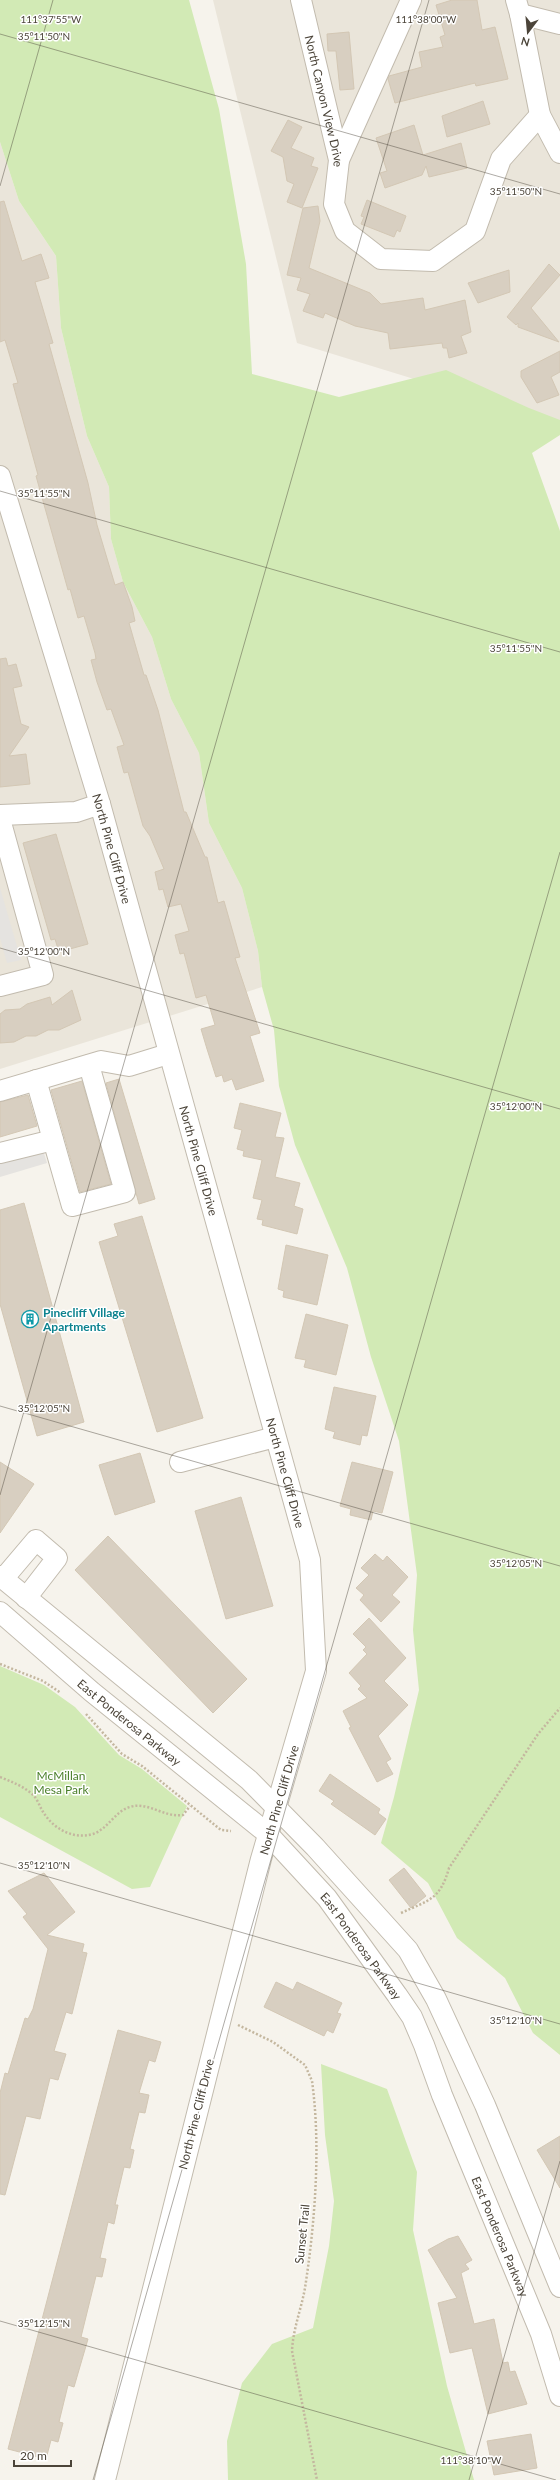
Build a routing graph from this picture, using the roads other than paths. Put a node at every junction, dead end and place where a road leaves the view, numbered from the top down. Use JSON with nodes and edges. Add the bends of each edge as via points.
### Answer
{"nodes":[{"id":1,"x":301,"y":0,"type":"edge"},
{"id":2,"x":411,"y":0,"type":"edge"},
{"id":3,"x":518,"y":7,"type":"edge"},
{"id":4,"x":560,"y":24,"type":"edge"},
{"id":5,"x":540,"y":115,"type":"junction"},
{"id":6,"x":560,"y":153,"type":"edge"},
{"id":7,"x":339,"y":160,"type":"junction"},
{"id":8,"x":0,"y":476,"type":"edge"},
{"id":9,"x":100,"y":804,"type":"junction"},
{"id":10,"x":0,"y":815,"type":"edge"},
{"id":11,"x":0,"y":819,"type":"edge"},
{"id":12,"x":0,"y":986,"type":"edge"},
{"id":13,"x":168,"y":1054,"type":"junction"},
{"id":14,"x":89,"y":1065,"type":"junction"},
{"id":15,"x":36,"y":1080,"type":"junction"},
{"id":16,"x":0,"y":1091,"type":"edge"},
{"id":17,"x":53,"y":1140,"type":"junction"},
{"id":18,"x":0,"y":1153,"type":"edge"},
{"id":19,"x":275,"y":1437,"type":"junction"},
{"id":20,"x":180,"y":1462,"type":"dead end"},
{"id":21,"x":8,"y":1588,"type":"edge"},
{"id":22,"x":0,"y":1612,"type":"edge"},
{"id":23,"x":277,"y":1807,"type":"junction"},
{"id":24,"x":268,"y":1834,"type":"junction"},
{"id":25,"x":442,"y":2012,"type":"junction"},
{"id":26,"x":415,"y":2025,"type":"junction"},
{"id":27,"x":560,"y":2287,"type":"edge"},
{"id":28,"x":560,"y":2396,"type":"edge"},
{"id":29,"x":105,"y":2480,"type":"edge"}],
"edges":[{"from":1,"to":7,"type":"street","name":"North Canyon View Drive"},
{"from":2,"to":7,"type":"street"},
{"from":3,"to":4,"type":"street"},
{"from":3,"to":5,"type":"street"},
{"from":5,"to":6,"type":"street"},
{"from":5,"to":7,"type":"street","name":"North Canyon View Drive","via":[[501,160],[475,231],[433,261],[381,259],[346,231],[334,204]]},
{"from":8,"to":9,"type":"street","name":"North Pine Cliff Drive"},
{"from":9,"to":10,"type":"street","via":[[76,812]]},
{"from":9,"to":13,"type":"street","name":"North Pine Cliff Drive"},
{"from":11,"to":12,"type":"street","via":[[43,975]]},
{"from":13,"to":14,"type":"street","via":[[130,1066],[101,1061]]},
{"from":13,"to":19,"type":"street","name":"North Pine Cliff Drive"},
{"from":14,"to":15,"type":"street"},
{"from":14,"to":17,"type":"street","via":[[125,1192],[72,1206]]},
{"from":15,"to":16,"type":"street"},
{"from":15,"to":17,"type":"street"},
{"from":17,"to":18,"type":"street"},
{"from":19,"to":20,"type":"street"},
{"from":19,"to":23,"type":"street","name":"North Pine Cliff Drive","via":[[310,1560],[316,1671]]},
{"from":21,"to":23,"type":"street","via":[[249,1780]]},
{"from":22,"to":24,"type":"street","name":"East Ponderosa Parkway","via":[[92,1692]]},
{"from":23,"to":24,"type":"street","name":"North Pine Cliff Drive"},
{"from":23,"to":25,"type":"street","via":[[408,1950]]},
{"from":24,"to":26,"type":"street","name":"East Ponderosa Parkway","via":[[327,1898],[397,1995]]},
{"from":24,"to":29,"type":"street","name":"North Pine Cliff Drive"},
{"from":25,"to":26,"type":"street"},
{"from":25,"to":27,"type":"street","via":[[486,2105]]},
{"from":26,"to":28,"type":"street","name":"East Ponderosa Parkway","via":[[541,2334]]}]}
